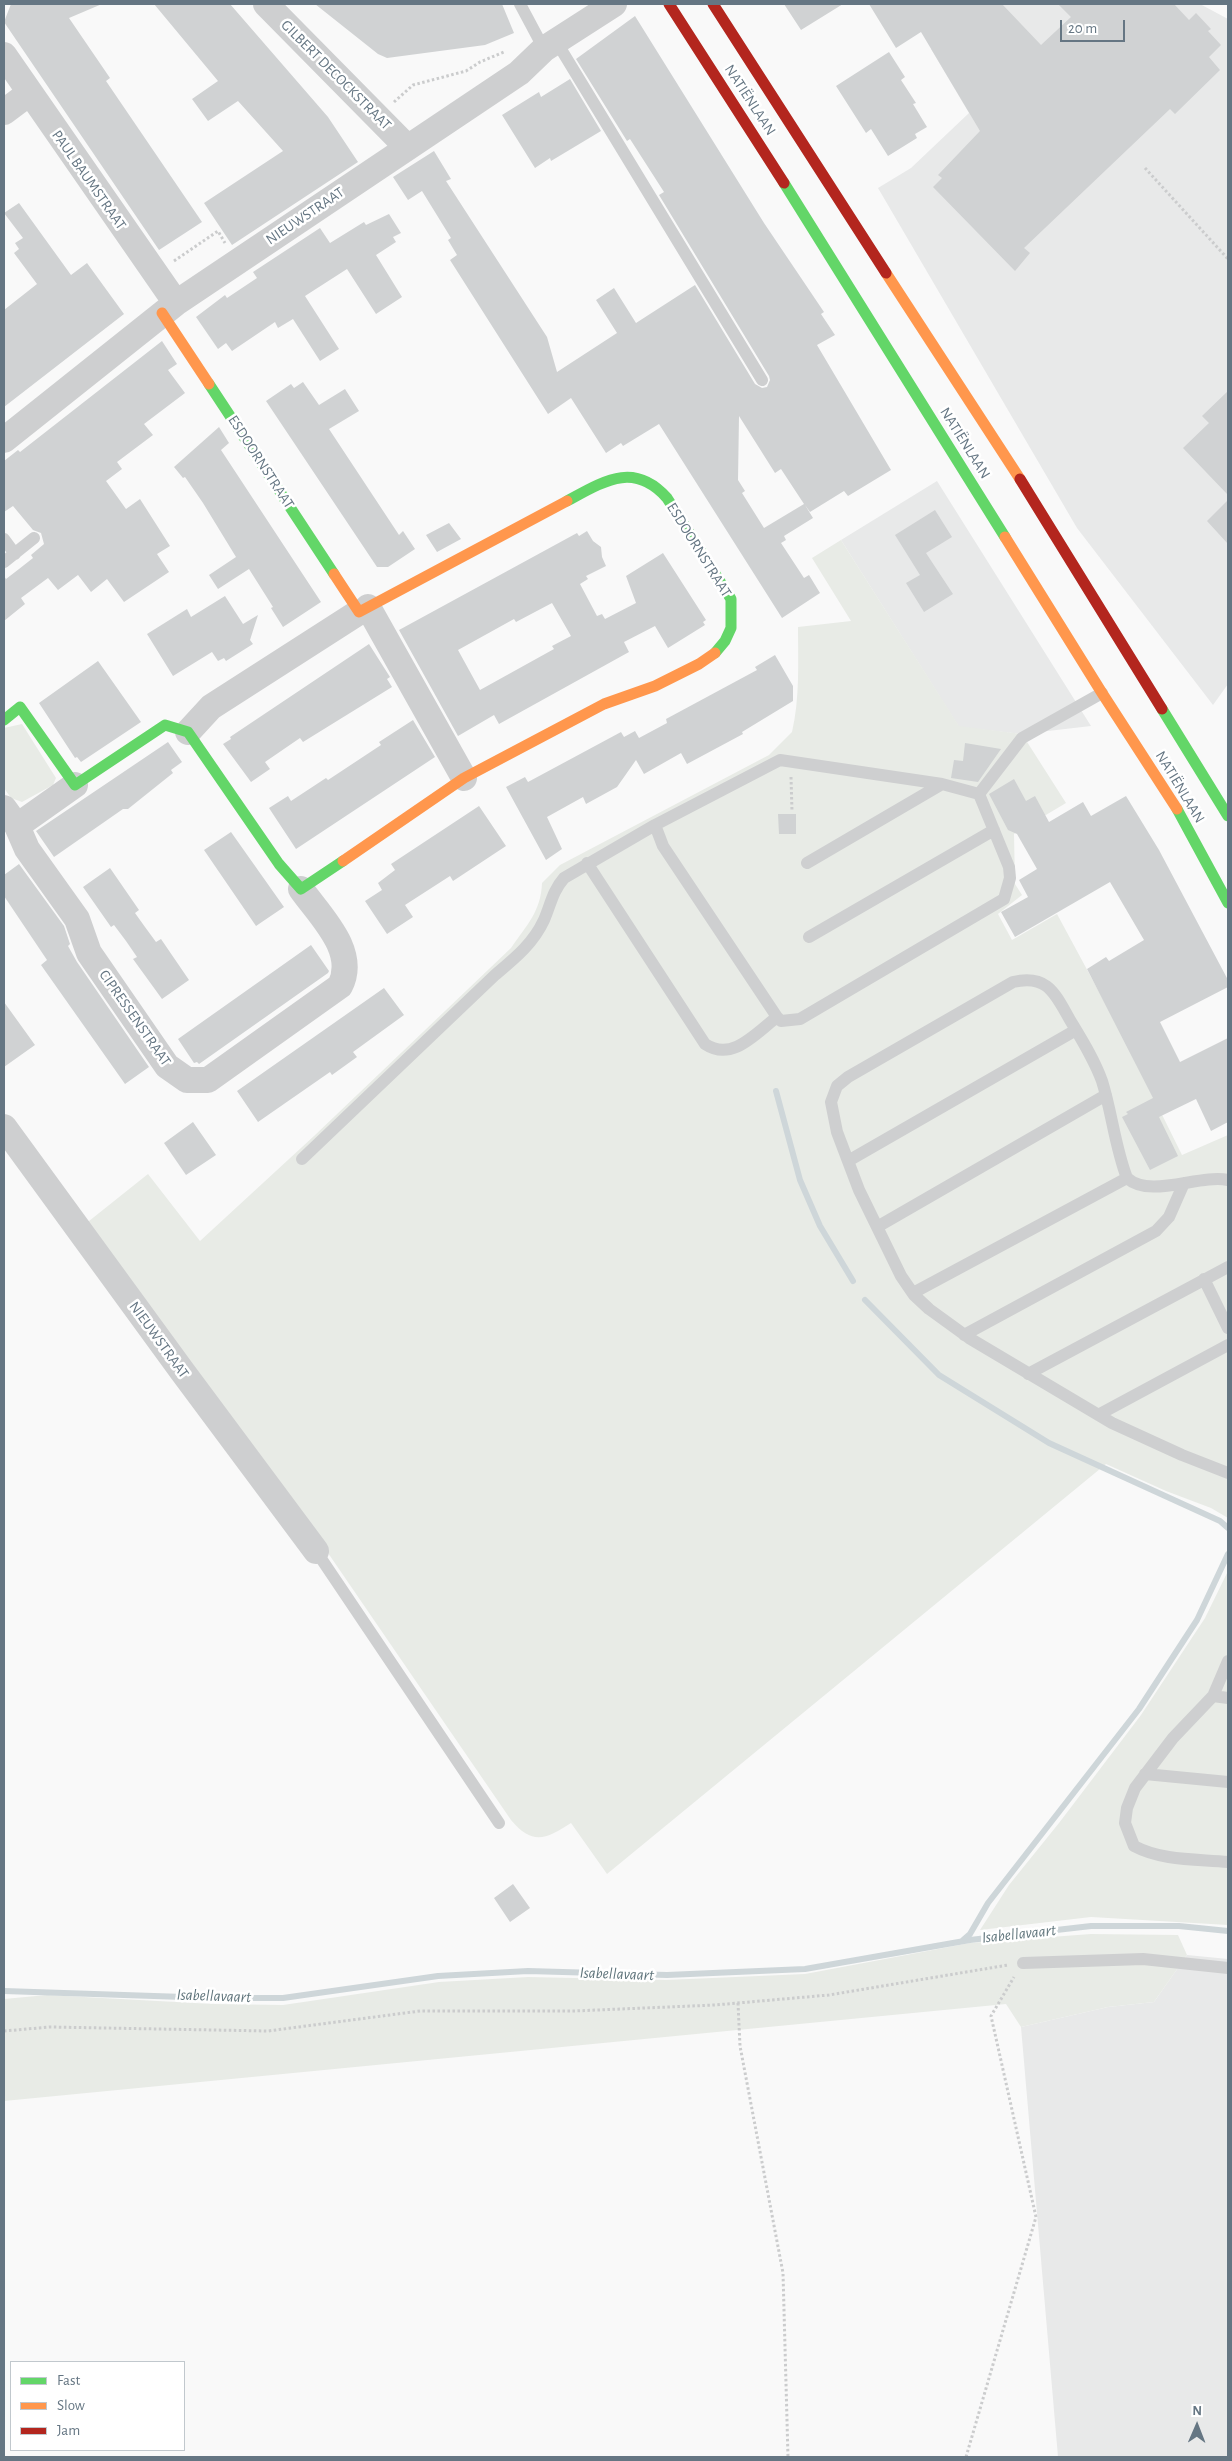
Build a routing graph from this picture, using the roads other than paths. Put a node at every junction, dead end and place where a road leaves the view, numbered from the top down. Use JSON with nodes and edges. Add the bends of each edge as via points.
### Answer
{"nodes":[{"id":1,"x":266,"y":4,"type":"edge"},
{"id":2,"x":520,"y":4,"type":"edge"},
{"id":3,"x":614,"y":4,"type":"edge"},
{"id":4,"x":670,"y":4,"type":"edge"},
{"id":5,"x":713,"y":4,"type":"edge"},
{"id":6,"x":550,"y":45,"type":"junction"},
{"id":7,"x":4,"y":55,"type":"edge"},
{"id":8,"x":28,"y":94,"type":"junction"},
{"id":9,"x":4,"y":112,"type":"edge"},
{"id":10,"x":407,"y":147,"type":"junction"},
{"id":11,"x":169,"y":308,"type":"junction"},
{"id":12,"x":762,"y":380,"type":"dead end"},
{"id":13,"x":4,"y":440,"type":"edge"},
{"id":14,"x":34,"y":538,"type":"dead end"},
{"id":15,"x":4,"y":539,"type":"edge"},
{"id":16,"x":15,"y":554,"type":"junction"},
{"id":17,"x":4,"y":562,"type":"edge"},
{"id":18,"x":364,"y":609,"type":"junction"},
{"id":19,"x":1102,"y":693,"type":"junction"},
{"id":20,"x":4,"y":720,"type":"edge"},
{"id":21,"x":188,"y":732,"type":"junction"},
{"id":22,"x":464,"y":778,"type":"junction"},
{"id":23,"x":942,"y":784,"type":"junction"},
{"id":24,"x":75,"y":785,"type":"junction"},
{"id":25,"x":980,"y":794,"type":"junction"},
{"id":26,"x":1228,"y":816,"type":"edge"},
{"id":27,"x":10,"y":817,"type":"edge"},
{"id":28,"x":656,"y":826,"type":"junction"},
{"id":29,"x":994,"y":830,"type":"junction"},
{"id":30,"x":807,"y":862,"type":"dead end"},
{"id":31,"x":587,"y":863,"type":"junction"},
{"id":32,"x":301,"y":888,"type":"junction"},
{"id":33,"x":1228,"y":903,"type":"edge"},
{"id":34,"x":810,"y":937,"type":"dead end"},
{"id":35,"x":777,"y":1017,"type":"junction"},
{"id":36,"x":1076,"y":1030,"type":"junction"},
{"id":37,"x":1106,"y":1095,"type":"junction"},
{"id":38,"x":4,"y":1127,"type":"edge"},
{"id":39,"x":302,"y":1159,"type":"dead end"},
{"id":40,"x":848,"y":1161,"type":"junction"},
{"id":41,"x":1127,"y":1178,"type":"junction"},
{"id":42,"x":1228,"y":1180,"type":"edge"},
{"id":43,"x":1184,"y":1183,"type":"junction"},
{"id":44,"x":877,"y":1227,"type":"junction"},
{"id":45,"x":1228,"y":1266,"type":"edge"},
{"id":46,"x":1204,"y":1280,"type":"junction"},
{"id":47,"x":912,"y":1293,"type":"junction"},
{"id":48,"x":1228,"y":1328,"type":"edge"},
{"id":49,"x":964,"y":1335,"type":"junction"},
{"id":50,"x":1228,"y":1345,"type":"edge"},
{"id":51,"x":1028,"y":1374,"type":"junction"},
{"id":52,"x":1098,"y":1415,"type":"junction"},
{"id":53,"x":1228,"y":1473,"type":"edge"},
{"id":54,"x":316,"y":1551,"type":"joint"},
{"id":55,"x":1228,"y":1661,"type":"edge"},
{"id":56,"x":1213,"y":1696,"type":"junction"},
{"id":57,"x":1228,"y":1698,"type":"edge"},
{"id":58,"x":1145,"y":1774,"type":"junction"},
{"id":59,"x":1228,"y":1782,"type":"edge"},
{"id":60,"x":498,"y":1823,"type":"dead end"},
{"id":61,"x":1228,"y":1862,"type":"edge"},
{"id":62,"x":1023,"y":1963,"type":"road end"},
{"id":63,"x":1228,"y":1968,"type":"edge"}],
"edges":[{"from":1,"to":10,"type":"street","name":"GILBERT DECOCKSTRAAT"},
{"from":2,"to":6,"type":"lane"},
{"from":3,"to":6,"type":"street","name":"NIEUWSTRAAT"},
{"from":4,"to":19,"type":"main road","name":"NATIËNLAAN"},
{"from":5,"to":26,"type":"main road","name":"NATIËNLAAN","via":[[1050,526]]},
{"from":6,"to":10,"type":"street","name":"NIEUWSTRAAT","via":[[519,74]]},
{"from":6,"to":12,"type":"lane"},
{"from":7,"to":8,"type":"street","name":"PAUL BAUMSTRAAT"},
{"from":8,"to":9,"type":"street"},
{"from":8,"to":11,"type":"street","name":"PAUL BAUMSTRAAT","via":[[155,274]]},
{"from":10,"to":11,"type":"street","name":"NIEUWSTRAAT"},
{"from":11,"to":13,"type":"street","name":"NIEUWSTRAAT"},
{"from":11,"to":18,"type":"main road","name":"ESDOORNSTRAAT"},
{"from":14,"to":16,"type":"lane"},
{"from":15,"to":16,"type":"lane"},
{"from":16,"to":17,"type":"lane"},
{"from":18,"to":21,"type":"street","name":"ESDOORNSTRAAT","via":[[211,707]]},
{"from":18,"to":22,"type":"street","name":"ESDOORNSTRAAT"},
{"from":18,"to":22,"type":"main road","name":"ESDOORNSTRAAT","via":[[599,483],[622,477],[649,482],[667,498],[731,599],[732,628],[716,652],[699,664],[655,686],[604,704]]},
{"from":19,"to":25,"type":"lane","via":[[1022,738]]},
{"from":19,"to":33,"type":"main road","name":"NATIËNLAAN","via":[[1183,817]]},
{"from":20,"to":24,"type":"main road","via":[[20,707]]},
{"from":21,"to":24,"type":"main road","name":"CIPRESSENSTRAAT","via":[[165,725]]},
{"from":21,"to":32,"type":"main road","name":"CIPRESSENSTRAAT","via":[[279,864]]},
{"from":22,"to":32,"type":"main road","name":"ESDOORNSTRAAT"},
{"from":23,"to":25,"type":"lane"},
{"from":23,"to":28,"type":"lane","via":[[780,760]]},
{"from":23,"to":30,"type":"lane"},
{"from":24,"to":27,"type":"street","name":"CIPRESSENSTRAAT"},
{"from":25,"to":29,"type":"lane"},
{"from":27,"to":32,"type":"street","name":"CIPRESSENSTRAAT","via":[[27,849],[77,919],[89,953],[167,1066],[187,1080],[208,1080],[340,986],[346,975],[342,947]]},
{"from":28,"to":31,"type":"lane"},
{"from":28,"to":35,"type":"lane","via":[[663,846]]},
{"from":29,"to":34,"type":"lane"},
{"from":29,"to":35,"type":"lane","via":[[1009,867],[1008,892],[1004,899],[800,1019],[781,1021]]},
{"from":31,"to":35,"type":"lane","via":[[705,1044],[713,1050],[726,1052]]},
{"from":31,"to":39,"type":"lane","via":[[564,878],[554,890],[544,921],[524,950]]},
{"from":36,"to":37,"type":"lane","via":[[1094,1062]]},
{"from":36,"to":40,"type":"lane"},
{"from":36,"to":40,"type":"lane","via":[[1049,987],[1025,979],[1013,982],[837,1086],[831,1102],[837,1132]]},
{"from":37,"to":41,"type":"lane"},
{"from":37,"to":44,"type":"lane"},
{"from":38,"to":54,"type":"street","name":"NIEUWSTRAAT"},
{"from":40,"to":44,"type":"lane"},
{"from":41,"to":43,"type":"lane","via":[[1151,1186]]},
{"from":41,"to":47,"type":"lane"},
{"from":42,"to":43,"type":"lane","via":[[1215,1177]]},
{"from":43,"to":49,"type":"lane","via":[[1169,1217],[1156,1232]]},
{"from":44,"to":47,"type":"lane"},
{"from":45,"to":46,"type":"lane"},
{"from":46,"to":48,"type":"lane"},
{"from":46,"to":51,"type":"lane"},
{"from":47,"to":49,"type":"lane","via":[[929,1310]]},
{"from":49,"to":51,"type":"lane"},
{"from":50,"to":52,"type":"lane"},
{"from":51,"to":52,"type":"lane"},
{"from":52,"to":53,"type":"lane"},
{"from":54,"to":60,"type":"lane"},
{"from":55,"to":56,"type":"lane"},
{"from":56,"to":57,"type":"lane"},
{"from":56,"to":58,"type":"lane","via":[[1173,1738]]},
{"from":58,"to":59,"type":"lane"},
{"from":58,"to":61,"type":"lane","via":[[1127,1808],[1125,1823],[1134,1846],[1161,1856]]},
{"from":62,"to":63,"type":"lane","via":[[1143,1959]]}]}
